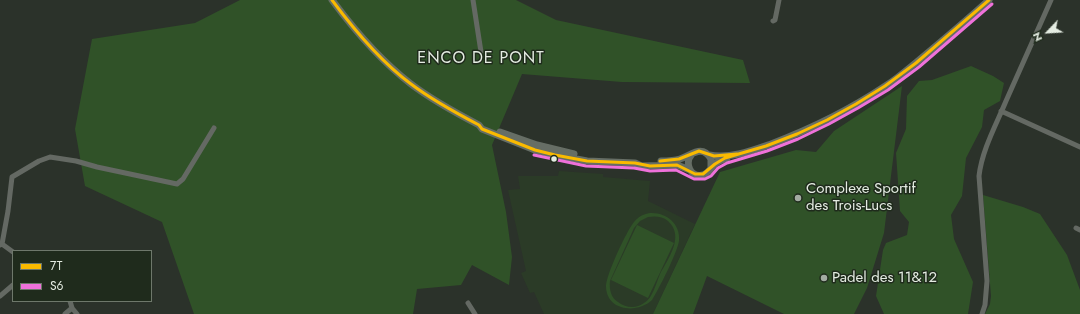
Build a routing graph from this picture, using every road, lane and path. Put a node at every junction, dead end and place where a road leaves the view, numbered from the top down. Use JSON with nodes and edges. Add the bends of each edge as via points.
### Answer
{"nodes":[{"id":1,"x":332,"y":0,"type":"edge"},
{"id":2,"x":474,"y":0,"type":"edge"},
{"id":3,"x":778,"y":0,"type":"edge"},
{"id":4,"x":989,"y":0,"type":"edge"},
{"id":5,"x":1051,"y":0,"type":"edge"},
{"id":6,"x":773,"y":20,"type":"dead end"},
{"id":7,"x":481,"y":52,"type":"dead end"},
{"id":8,"x":1001,"y":112,"type":"junction"},
{"id":9,"x":214,"y":128,"type":"dead end"},
{"id":10,"x":1080,"y":140,"type":"edge"},
{"id":11,"x":1079,"y":146,"type":"edge"},
{"id":12,"x":692,"y":154,"type":"junction"},
{"id":13,"x":709,"y":155,"type":"junction"},
{"id":14,"x":731,"y":156,"type":"junction"},
{"id":15,"x":635,"y":163,"type":"junction"},
{"id":16,"x":711,"y":168,"type":"junction"},
{"id":17,"x":690,"y":170,"type":"junction"},
{"id":18,"x":1,"y":245,"type":"edge"},
{"id":19,"x":12,"y":251,"type":"edge"},
{"id":20,"x":12,"y":286,"type":"edge"},
{"id":21,"x":0,"y":296,"type":"edge"},
{"id":22,"x":70,"y":302,"type":"edge"},
{"id":23,"x":468,"y":303,"type":"dead end"},
{"id":24,"x":72,"y":308,"type":"junction"},
{"id":25,"x":64,"y":314,"type":"edge"},
{"id":26,"x":77,"y":314,"type":"edge"},
{"id":27,"x":475,"y":314,"type":"edge"},
{"id":28,"x":982,"y":314,"type":"edge"}],
"edges":[{"from":1,"to":15,"type":"main road","via":[[371,47],[412,84],[479,125],[482,130],[535,150],[587,161]]},
{"from":2,"to":7,"type":"street"},
{"from":3,"to":6,"type":"street","via":[[777,17]]},
{"from":4,"to":14,"type":"main road","via":[[945,39],[868,97],[793,135]]},
{"from":5,"to":8,"type":"street"},
{"from":8,"to":11,"type":"street"},
{"from":8,"to":28,"type":"street","via":[[980,171],[987,281]]},
{"from":9,"to":18,"type":"street","via":[[184,179],[177,184],[69,160],[50,157],[39,161],[12,177]]},
{"from":10,"to":11,"type":"street"},
{"from":12,"to":13,"type":"main road","via":[[701,151]]},
{"from":12,"to":15,"type":"main road","via":[[679,159]]},
{"from":12,"to":17,"type":"main road","via":[[688,162]]},
{"from":13,"to":14,"type":"main road"},
{"from":13,"to":16,"type":"main road"},
{"from":14,"to":16,"type":"main road"},
{"from":15,"to":17,"type":"main road","via":[[641,166],[677,165]]},
{"from":16,"to":17,"type":"main road","via":[[702,175],[695,175]]},
{"from":18,"to":19,"type":"street"},
{"from":20,"to":21,"type":"street"},
{"from":22,"to":24,"type":"street"},
{"from":23,"to":27,"type":"street"},
{"from":24,"to":25,"type":"street"},
{"from":24,"to":26,"type":"street"}]}
